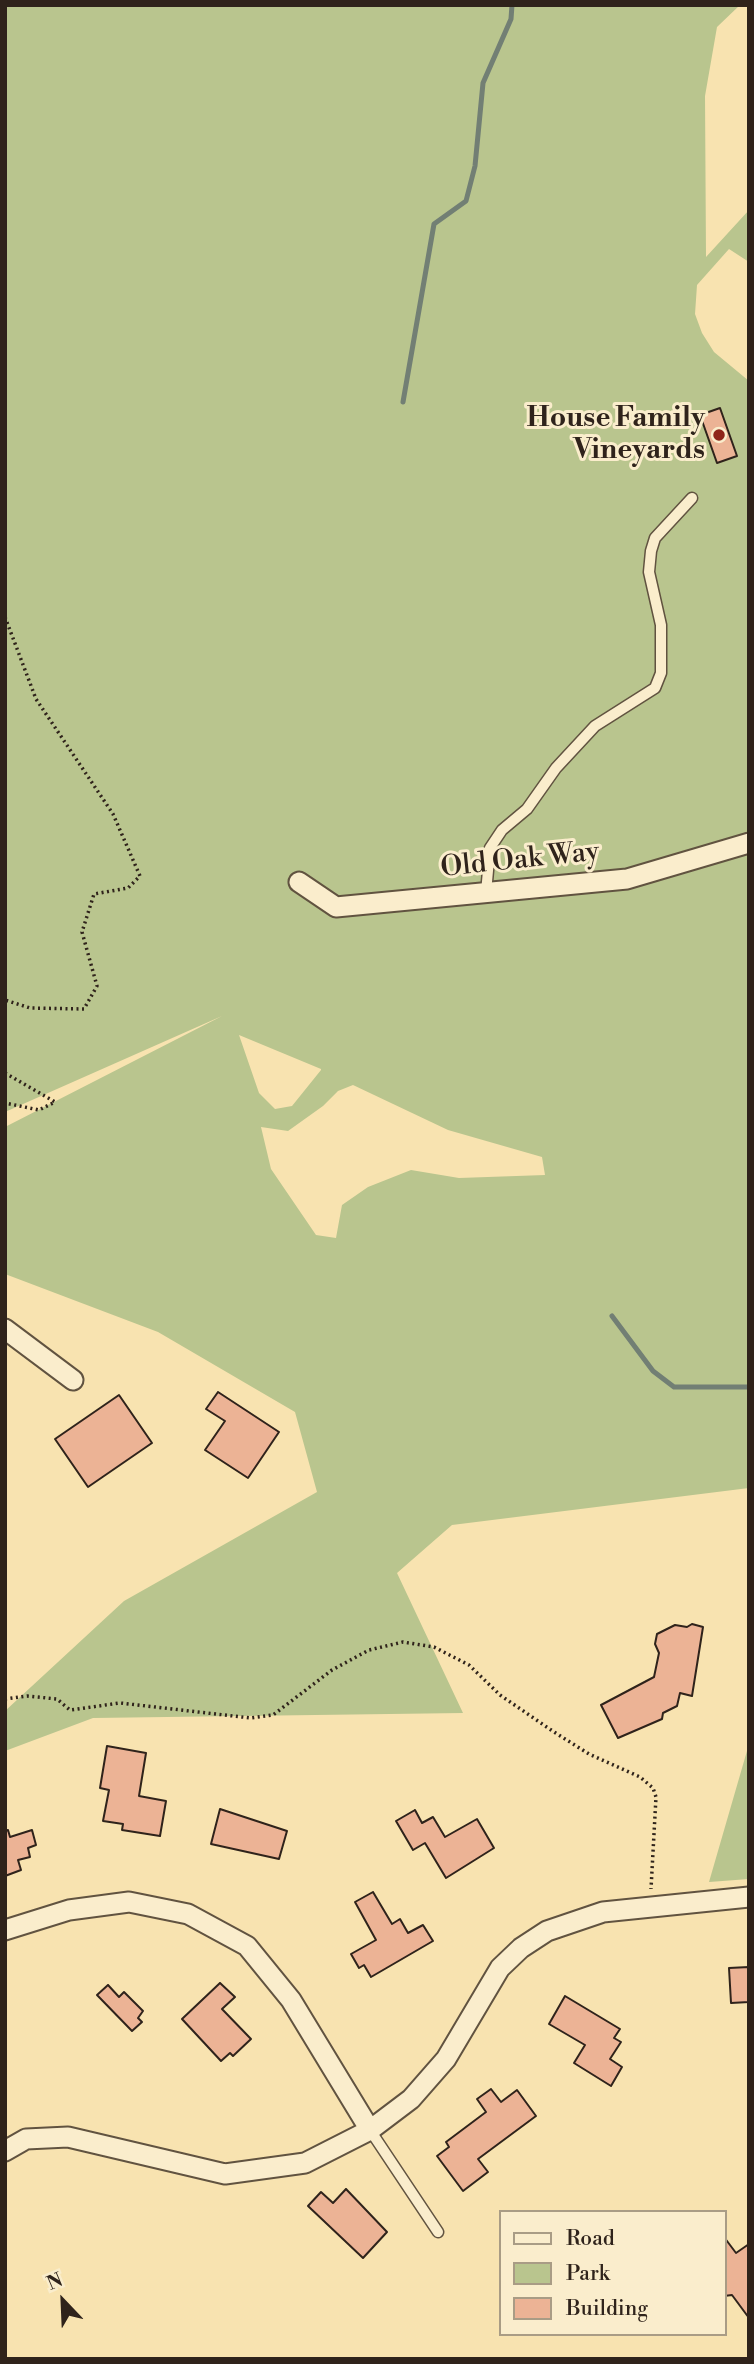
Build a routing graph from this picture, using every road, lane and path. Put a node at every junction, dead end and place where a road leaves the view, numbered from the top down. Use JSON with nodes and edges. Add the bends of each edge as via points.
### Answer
{"nodes":[{"id":1,"x":692,"y":498,"type":"dead end"},
{"id":2,"x":5,"y":617,"type":"edge"},
{"id":3,"x":749,"y":843,"type":"edge"},
{"id":4,"x":299,"y":883,"type":"dead end"},
{"id":5,"x":486,"y":892,"type":"junction"},
{"id":6,"x":5,"y":1000,"type":"edge"},
{"id":7,"x":5,"y":1073,"type":"edge"},
{"id":8,"x":5,"y":1103,"type":"edge"},
{"id":9,"x":5,"y":1329,"type":"edge"},
{"id":10,"x":73,"y":1380,"type":"dead end"},
{"id":11,"x":5,"y":1699,"type":"edge"},
{"id":12,"x":749,"y":1897,"type":"edge"},
{"id":13,"x":651,"y":1906,"type":"junction"},
{"id":14,"x":5,"y":1930,"type":"edge"},
{"id":15,"x":370,"y":2130,"type":"junction"},
{"id":16,"x":5,"y":2151,"type":"edge"},
{"id":17,"x":438,"y":2232,"type":"dead end"}],
"edges":[{"from":1,"to":5,"type":"lane","via":[[655,538],[651,551],[649,572],[661,625],[661,673],[655,688],[595,726],[556,768],[527,809],[502,830],[490,848]]},
{"from":2,"to":6,"type":"path","via":[[36,699],[113,814],[140,876],[128,888],[94,894],[82,932],[97,986],[84,1009],[30,1008]]},
{"from":3,"to":5,"type":"street","name":"Old Oak Way","via":[[627,879]]},
{"from":4,"to":5,"type":"street","name":"Old Oak Way","via":[[336,907]]},
{"from":7,"to":8,"type":"path","via":[[55,1102],[39,1110]]},
{"from":9,"to":10,"type":"street"},
{"from":11,"to":13,"type":"path","via":[[57,1699],[70,1710],[120,1703],[251,1718],[273,1715],[332,1670],[369,1650],[403,1642],[434,1647],[470,1665],[500,1695],[554,1732],[653,1788]]},
{"from":12,"to":13,"type":"street"},
{"from":13,"to":15,"type":"street","via":[[603,1912],[547,1931],[521,1948],[500,1968],[446,2059],[411,2099]]},
{"from":14,"to":15,"type":"street","via":[[69,1910],[129,1902],[188,1914],[247,1946],[291,2000]]},
{"from":15,"to":16,"type":"street","via":[[305,2163],[225,2174],[68,2137],[26,2139]]},
{"from":15,"to":17,"type":"lane"}]}
